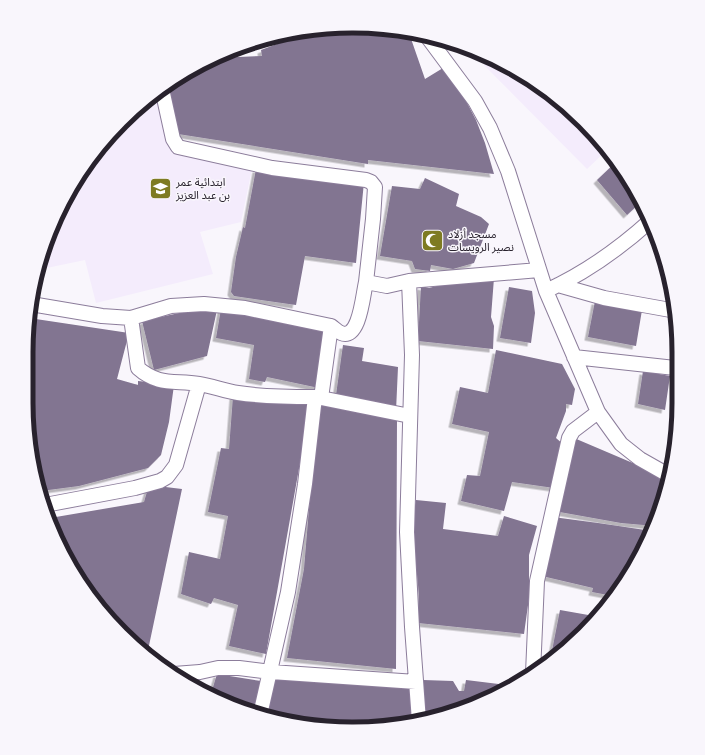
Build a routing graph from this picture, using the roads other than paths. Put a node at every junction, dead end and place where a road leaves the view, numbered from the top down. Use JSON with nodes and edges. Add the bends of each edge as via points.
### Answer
{"nodes":[{"id":1,"x":432,"y":43,"type":"edge"},
{"id":2,"x":163,"y":95,"type":"edge"},
{"id":3,"x":645,"y":225,"type":"edge"},
{"id":4,"x":539,"y":270,"type":"junction"},
{"id":5,"x":409,"y":281,"type":"junction"},
{"id":6,"x":366,"y":282,"type":"junction"},
{"id":7,"x":552,"y":288,"type":"junction"},
{"id":8,"x":37,"y":305,"type":"edge"},
{"id":9,"x":669,"y":310,"type":"edge"},
{"id":10,"x":131,"y":318,"type":"junction"},
{"id":11,"x":331,"y":326,"type":"junction"},
{"id":12,"x":574,"y":358,"type":"junction"},
{"id":13,"x":672,"y":368,"type":"edge"},
{"id":14,"x":199,"y":384,"type":"junction"},
{"id":15,"x":318,"y":398,"type":"junction"},
{"id":16,"x":598,"y":412,"type":"junction"},
{"id":17,"x":410,"y":416,"type":"junction"},
{"id":18,"x":664,"y":473,"type":"edge"},
{"id":19,"x":50,"y":504,"type":"edge"},
{"id":20,"x":533,"y":666,"type":"edge"},
{"id":21,"x":271,"y":672,"type":"junction"},
{"id":22,"x":184,"y":673,"type":"edge"},
{"id":23,"x":416,"y":682,"type":"junction"},
{"id":24,"x":262,"y":708,"type":"edge"},
{"id":25,"x":419,"y":715,"type":"edge"}],
"edges":[{"from":1,"to":4,"type":"street","via":[[476,101],[490,128],[508,171]]},
{"from":2,"to":6,"type":"street","via":[[173,139],[178,148],[272,168],[371,182],[375,187]]},
{"from":3,"to":7,"type":"street","via":[[597,262]]},
{"from":4,"to":5,"type":"street"},
{"from":4,"to":7,"type":"street"},
{"from":5,"to":6,"type":"street","via":[[387,286]]},
{"from":5,"to":17,"type":"street","via":[[412,355]]},
{"from":6,"to":11,"type":"street","via":[[359,315],[352,332],[342,334]]},
{"from":7,"to":9,"type":"street"},
{"from":7,"to":12,"type":"street","via":[[562,330]]},
{"from":8,"to":10,"type":"street"},
{"from":10,"to":11,"type":"street","via":[[172,306],[204,304],[245,308]]},
{"from":10,"to":14,"type":"street","via":[[138,368],[153,379]]},
{"from":11,"to":15,"type":"street"},
{"from":12,"to":13,"type":"street"},
{"from":12,"to":16,"type":"street"},
{"from":14,"to":15,"type":"street","via":[[238,393]]},
{"from":14,"to":19,"type":"street","via":[[176,465],[167,476],[160,481],[135,488]]},
{"from":15,"to":17,"type":"street"},
{"from":15,"to":21,"type":"street","via":[[288,592]]},
{"from":16,"to":18,"type":"street","via":[[621,444]]},
{"from":16,"to":20,"type":"street","via":[[572,431],[569,438],[537,581]]},
{"from":17,"to":23,"type":"street","via":[[407,532]]},
{"from":21,"to":22,"type":"street","via":[[218,668]]},
{"from":21,"to":23,"type":"street"},
{"from":21,"to":24,"type":"street"},
{"from":23,"to":25,"type":"street"}]}
